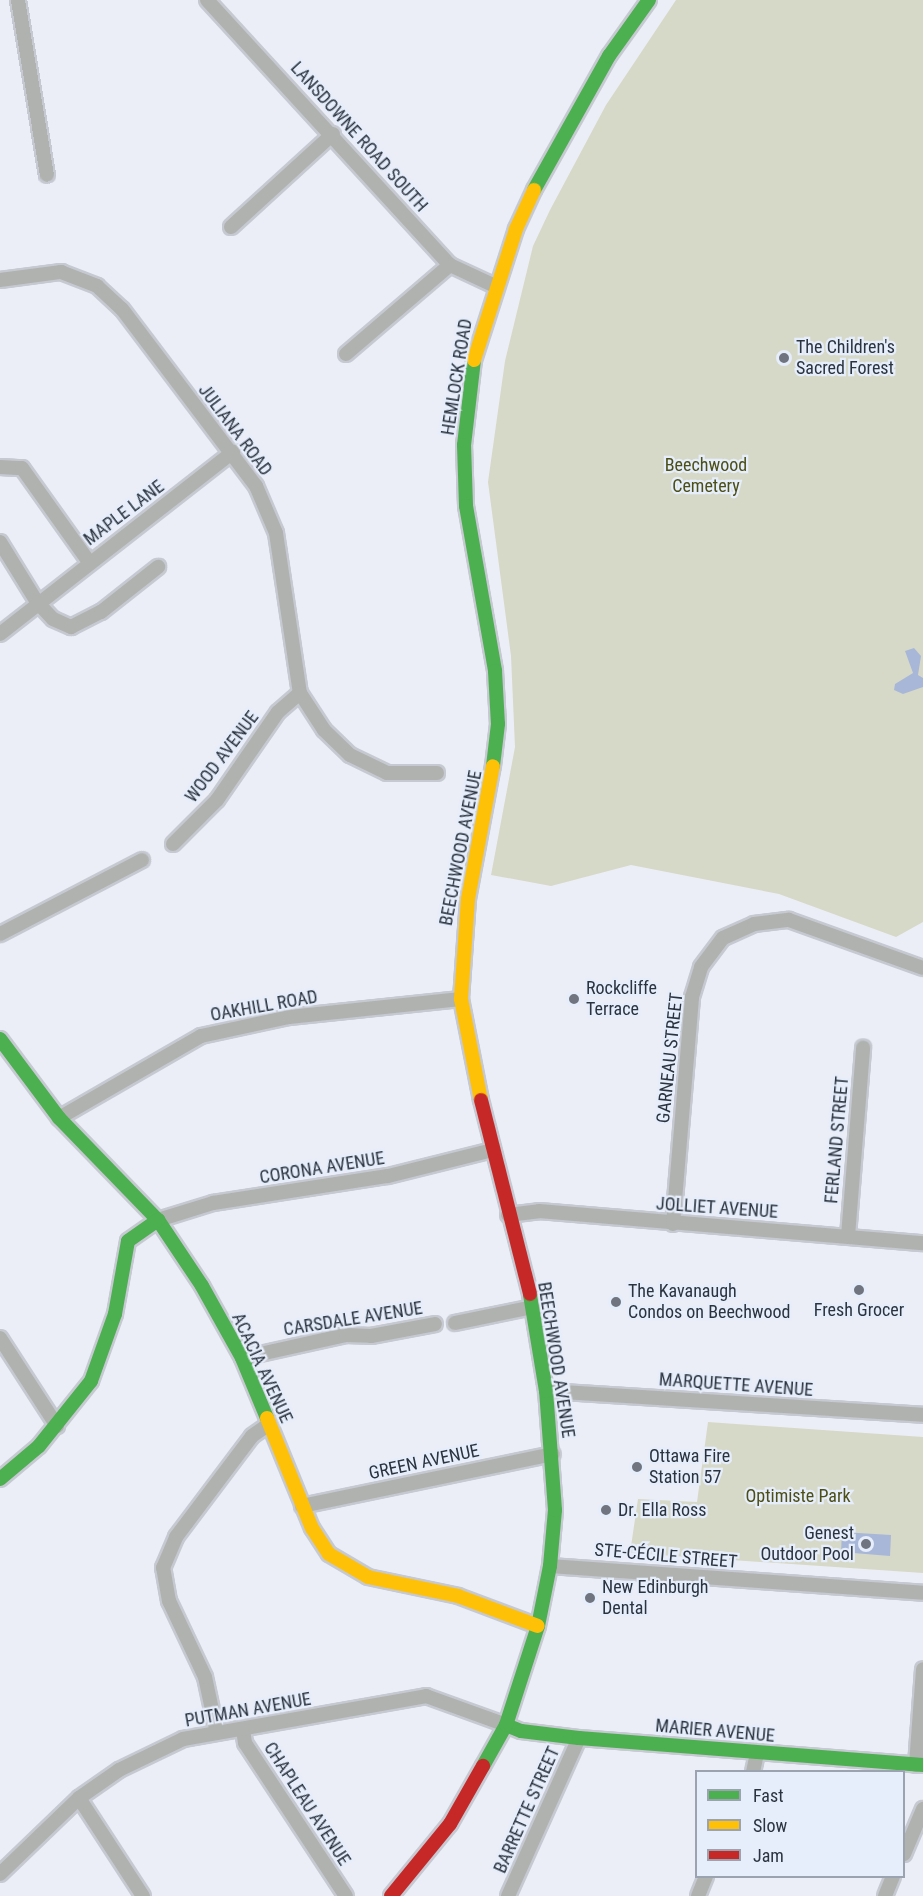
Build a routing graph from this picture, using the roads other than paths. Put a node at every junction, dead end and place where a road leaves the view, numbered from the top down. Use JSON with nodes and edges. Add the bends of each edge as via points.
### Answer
{"nodes":[{"id":1,"x":18,"y":0,"type":"edge"},
{"id":2,"x":207,"y":0,"type":"edge"},
{"id":3,"x":650,"y":0,"type":"edge"},
{"id":4,"x":333,"y":134,"type":"junction"},
{"id":5,"x":47,"y":175,"type":"dead end"},
{"id":6,"x":231,"y":227,"type":"dead end"},
{"id":7,"x":450,"y":265,"type":"junction"},
{"id":8,"x":0,"y":280,"type":"edge"},
{"id":9,"x":493,"y":285,"type":"junction"},
{"id":10,"x":346,"y":354,"type":"dead end"},
{"id":11,"x":233,"y":452,"type":"junction"},
{"id":12,"x":0,"y":467,"type":"edge"},
{"id":13,"x":0,"y":542,"type":"edge"},
{"id":14,"x":89,"y":562,"type":"junction"},
{"id":15,"x":158,"y":567,"type":"dead end"},
{"id":16,"x":37,"y":602,"type":"junction"},
{"id":17,"x":0,"y":634,"type":"edge"},
{"id":18,"x":300,"y":693,"type":"junction"},
{"id":19,"x":496,"y":762,"type":"joint"},
{"id":20,"x":437,"y":773,"type":"dead end"},
{"id":21,"x":173,"y":844,"type":"dead end"},
{"id":22,"x":142,"y":860,"type":"dead end"},
{"id":23,"x":0,"y":934,"type":"edge"},
{"id":24,"x":923,"y":968,"type":"edge"},
{"id":25,"x":461,"y":999,"type":"junction"},
{"id":26,"x":0,"y":1039,"type":"edge"},
{"id":27,"x":863,"y":1048,"type":"dead end"},
{"id":28,"x":58,"y":1118,"type":"junction"},
{"id":29,"x":492,"y":1150,"type":"junction"},
{"id":30,"x":508,"y":1215,"type":"junction"},
{"id":31,"x":158,"y":1220,"type":"junction"},
{"id":32,"x":673,"y":1224,"type":"junction"},
{"id":33,"x":848,"y":1236,"type":"junction"},
{"id":34,"x":923,"y":1243,"type":"edge"},
{"id":35,"x":533,"y":1307,"type":"junction"},
{"id":36,"x":456,"y":1323,"type":"dead end"},
{"id":37,"x":435,"y":1324,"type":"dead end"},
{"id":38,"x":0,"y":1338,"type":"edge"},
{"id":39,"x":5,"y":1355,"type":"edge"},
{"id":40,"x":242,"y":1358,"type":"junction"},
{"id":41,"x":546,"y":1391,"type":"junction"},
{"id":42,"x":923,"y":1415,"type":"edge"},
{"id":43,"x":269,"y":1424,"type":"junction"},
{"id":44,"x":57,"y":1426,"type":"junction"},
{"id":45,"x":553,"y":1454,"type":"junction"},
{"id":46,"x":0,"y":1479,"type":"edge"},
{"id":47,"x":302,"y":1506,"type":"junction"},
{"id":48,"x":550,"y":1566,"type":"junction"},
{"id":49,"x":923,"y":1593,"type":"edge"},
{"id":50,"x":538,"y":1626,"type":"junction"},
{"id":51,"x":923,"y":1669,"type":"edge"},
{"id":52,"x":506,"y":1725,"type":"junction"},
{"id":53,"x":243,"y":1730,"type":"junction"},
{"id":54,"x":217,"y":1733,"type":"junction"},
{"id":55,"x":579,"y":1738,"type":"junction"},
{"id":56,"x":758,"y":1753,"type":"junction"},
{"id":57,"x":920,"y":1765,"type":"edge"},
{"id":58,"x":754,"y":1770,"type":"edge"},
{"id":59,"x":79,"y":1798,"type":"junction"},
{"id":60,"x":923,"y":1809,"type":"edge"},
{"id":61,"x":905,"y":1850,"type":"edge"},
{"id":62,"x":0,"y":1874,"type":"edge"},
{"id":63,"x":705,"y":1878,"type":"edge"},
{"id":64,"x":892,"y":1878,"type":"edge"},
{"id":65,"x":143,"y":1896,"type":"edge"},
{"id":66,"x":346,"y":1896,"type":"edge"},
{"id":67,"x":392,"y":1896,"type":"edge"},
{"id":68,"x":508,"y":1896,"type":"edge"},
{"id":69,"x":698,"y":1896,"type":"edge"},
{"id":70,"x":885,"y":1896,"type":"edge"}],
"edges":[{"from":1,"to":5,"type":"street"},
{"from":2,"to":4,"type":"street","name":"LANSDOWNE ROAD SOUTH"},
{"from":3,"to":9,"type":"main road","name":"HEMLOCK ROAD","via":[[609,56],[539,180]]},
{"from":4,"to":6,"type":"street"},
{"from":4,"to":7,"type":"street","name":"LANSDOWNE ROAD SOUTH"},
{"from":7,"to":9,"type":"street","name":"LANSDOWNE ROAD SOUTH"},
{"from":7,"to":10,"type":"street"},
{"from":8,"to":11,"type":"street","name":"JULIANA ROAD","via":[[61,272],[97,286],[122,309]]},
{"from":9,"to":19,"type":"main road","name":"HEMLOCK ROAD","via":[[477,341],[464,445],[466,506],[495,671]]},
{"from":11,"to":14,"type":"street","name":"MAPLE LANE"},
{"from":11,"to":18,"type":"street","name":"JULIANA ROAD","via":[[256,486],[276,532]]},
{"from":12,"to":14,"type":"street","via":[[22,468]]},
{"from":13,"to":16,"type":"street"},
{"from":14,"to":16,"type":"street","name":"MAPLE LANE"},
{"from":15,"to":16,"type":"street","via":[[100,612],[71,627],[53,620]]},
{"from":16,"to":17,"type":"street","name":"MAPLE LANE"},
{"from":18,"to":20,"type":"street","name":"JULIANA ROAD","via":[[324,730],[350,755],[387,773]]},
{"from":18,"to":21,"type":"street","name":"WOOD AVENUE","via":[[278,712],[217,800]]},
{"from":19,"to":25,"type":"main road","name":"BEECHWOOD AVENUE","via":[[468,899]]},
{"from":22,"to":23,"type":"street"},
{"from":24,"to":32,"type":"street","name":"GARNEAU STREET","via":[[789,920],[754,924],[723,938],[701,967],[692,997]]},
{"from":25,"to":28,"type":"street","name":"OAKHILL ROAD","via":[[289,1017],[201,1036]]},
{"from":25,"to":29,"type":"main road","name":"BEECHWOOD AVENUE","via":[[465,1037]]},
{"from":26,"to":28,"type":"main road","name":"ACACIA AVENUE"},
{"from":27,"to":33,"type":"street","name":"FERLAND STREET"},
{"from":28,"to":31,"type":"main road","name":"ACACIA AVENUE"},
{"from":29,"to":30,"type":"main road","name":"BEECHWOOD AVENUE"},
{"from":29,"to":31,"type":"street","name":"CORONA AVENUE","via":[[388,1176],[213,1203]]},
{"from":30,"to":32,"type":"street","name":"JOLLIET AVENUE","via":[[539,1211]]},
{"from":30,"to":35,"type":"main road","name":"BEECHWOOD AVENUE"},
{"from":31,"to":40,"type":"main road","name":"ACACIA AVENUE"},
{"from":31,"to":44,"type":"main road","via":[[128,1241],[115,1314],[101,1359],[76,1403]]},
{"from":32,"to":33,"type":"street","name":"JOLLIET AVENUE"},
{"from":33,"to":34,"type":"street","name":"JOLLIET AVENUE"},
{"from":35,"to":36,"type":"street"},
{"from":35,"to":41,"type":"main road","name":"BEECHWOOD AVENUE"},
{"from":37,"to":40,"type":"street","name":"CARSDALE AVENUE","via":[[371,1336],[346,1335]]},
{"from":38,"to":39,"type":"street"},
{"from":39,"to":44,"type":"street"},
{"from":40,"to":43,"type":"main road","name":"ACACIA AVENUE"},
{"from":41,"to":42,"type":"street","name":"MARQUETTE AVENUE"},
{"from":41,"to":45,"type":"main road","name":"BEECHWOOD AVENUE"},
{"from":43,"to":47,"type":"main road","name":"ACACIA AVENUE"},
{"from":43,"to":54,"type":"street","via":[[252,1436],[176,1537],[163,1568],[169,1601],[206,1677]]},
{"from":44,"to":46,"type":"main road"},
{"from":45,"to":47,"type":"street","name":"GREEN AVENUE"},
{"from":45,"to":48,"type":"main road","name":"BEECHWOOD AVENUE","via":[[555,1510]]},
{"from":47,"to":50,"type":"main road","name":"ACACIA AVENUE","via":[[329,1554],[353,1571],[458,1596]]},
{"from":48,"to":49,"type":"street","name":"STE-CÉCILE STREET"},
{"from":48,"to":50,"type":"main road","name":"BEECHWOOD AVENUE"},
{"from":50,"to":52,"type":"main road","name":"BEECHWOOD AVENUE"},
{"from":51,"to":57,"type":"street"},
{"from":52,"to":53,"type":"street","name":"PUTMAN AVENUE","via":[[426,1696]]},
{"from":52,"to":55,"type":"main road","name":"MARIER AVENUE","via":[[521,1731]]},
{"from":52,"to":67,"type":"main road","name":"BEECHWOOD AVENUE","via":[[450,1824]]},
{"from":53,"to":54,"type":"street","name":"PUTMAN AVENUE"},
{"from":53,"to":66,"type":"street","name":"CHAPLEAU AVENUE","via":[[245,1743]]},
{"from":54,"to":59,"type":"street","name":"PUTMAN AVENUE","via":[[183,1739],[119,1770]]},
{"from":55,"to":56,"type":"main road","name":"MARIER AVENUE"},
{"from":55,"to":68,"type":"street","name":"BARRETTE STREET"},
{"from":56,"to":57,"type":"main road","name":"MARIER AVENUE"},
{"from":56,"to":58,"type":"street"},
{"from":59,"to":62,"type":"street","name":"PUTMAN AVENUE"},
{"from":59,"to":65,"type":"street"},
{"from":60,"to":61,"type":"street"},
{"from":63,"to":69,"type":"street"},
{"from":64,"to":70,"type":"street"}]}
